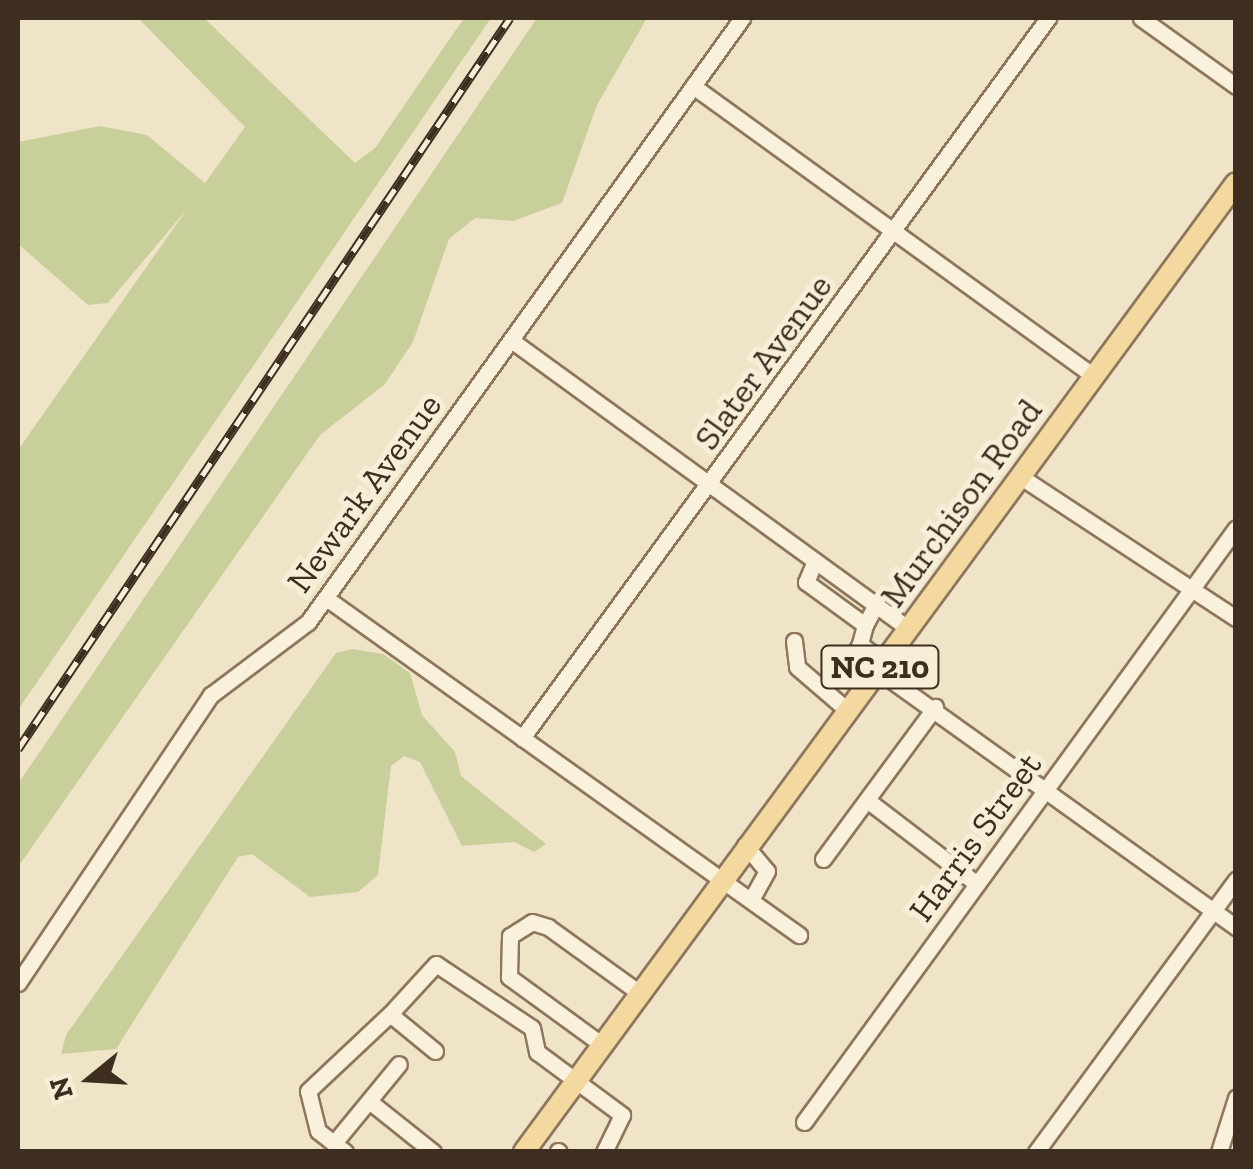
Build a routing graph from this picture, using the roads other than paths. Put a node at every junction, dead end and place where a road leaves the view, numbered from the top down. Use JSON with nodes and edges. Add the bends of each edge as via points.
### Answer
{"nodes":[{"id":1,"x":742,"y":18,"type":"edge"},
{"id":2,"x":1048,"y":18,"type":"edge"},
{"id":3,"x":1141,"y":18,"type":"edge"},
{"id":4,"x":692,"y":86,"type":"junction"},
{"id":5,"x":1236,"y":86,"type":"edge"},
{"id":6,"x":1236,"y":183,"type":"edge"},
{"id":7,"x":895,"y":232,"type":"junction"},
{"id":8,"x":511,"y":340,"type":"junction"},
{"id":9,"x":1095,"y":376,"type":"junction"},
{"id":10,"x":1021,"y":476,"type":"junction"},
{"id":11,"x":711,"y":486,"type":"junction"},
{"id":12,"x":1236,"y":528,"type":"edge"},
{"id":13,"x":814,"y":561,"type":"junction"},
{"id":14,"x":842,"y":580,"type":"junction"},
{"id":15,"x":1193,"y":587,"type":"junction"},
{"id":16,"x":326,"y":598,"type":"junction"},
{"id":17,"x":832,"y":601,"type":"junction"},
{"id":18,"x":875,"y":606,"type":"junction"},
{"id":19,"x":1236,"y":618,"type":"edge"},
{"id":20,"x":865,"y":625,"type":"junction"},
{"id":21,"x":909,"y":629,"type":"junction"},
{"id":22,"x":794,"y":641,"type":"dead end"},
{"id":23,"x":878,"y":669,"type":"junction"},
{"id":24,"x":935,"y":708,"type":"junction"},
{"id":25,"x":847,"y":710,"type":"junction"},
{"id":26,"x":522,"y":738,"type":"junction"},
{"id":27,"x":1046,"y":790,"type":"junction"},
{"id":28,"x":866,"y":800,"type":"junction"},
{"id":29,"x":745,"y":845,"type":"junction"},
{"id":30,"x":823,"y":859,"type":"dead end"},
{"id":31,"x":720,"y":878,"type":"junction"},
{"id":32,"x":1236,"y":880,"type":"edge"},
{"id":33,"x":977,"y":884,"type":"junction"},
{"id":34,"x":751,"y":900,"type":"junction"},
{"id":35,"x":1213,"y":910,"type":"junction"},
{"id":36,"x":1236,"y":927,"type":"edge"},
{"id":37,"x":799,"y":935,"type":"dead end"},
{"id":38,"x":18,"y":983,"type":"edge"},
{"id":39,"x":638,"y":992,"type":"junction"},
{"id":40,"x":390,"y":1014,"type":"junction"},
{"id":41,"x":601,"y":1044,"type":"junction"},
{"id":42,"x":435,"y":1051,"type":"dead end"},
{"id":43,"x":399,"y":1064,"type":"dead end"},
{"id":44,"x":576,"y":1080,"type":"junction"},
{"id":45,"x":1236,"y":1098,"type":"edge"},
{"id":46,"x":369,"y":1101,"type":"junction"},
{"id":47,"x":804,"y":1122,"type":"dead end"},
{"id":48,"x":339,"y":1147,"type":"edge"},
{"id":49,"x":433,"y":1152,"type":"edge"},
{"id":50,"x":524,"y":1152,"type":"edge"},
{"id":51,"x":604,"y":1152,"type":"edge"},
{"id":52,"x":1036,"y":1152,"type":"edge"},
{"id":53,"x":1219,"y":1152,"type":"edge"}],
"edges":[{"from":1,"to":4,"type":"street","name":"Newark Avenue"},
{"from":2,"to":7,"type":"street","name":"Slater Avenue"},
{"from":3,"to":5,"type":"street"},
{"from":4,"to":7,"type":"street"},
{"from":4,"to":8,"type":"street","name":"Newark Avenue"},
{"from":6,"to":9,"type":"main road","name":"Murchison Road","number":"NC 210"},
{"from":7,"to":9,"type":"street"},
{"from":7,"to":11,"type":"street","name":"Slater Avenue"},
{"from":8,"to":11,"type":"street"},
{"from":8,"to":16,"type":"street","name":"Newark Avenue"},
{"from":9,"to":10,"type":"main road","name":"Murchison Road","number":"NC 210"},
{"from":10,"to":15,"type":"street"},
{"from":10,"to":21,"type":"main road","name":"Murchison Road","number":"NC 210"},
{"from":11,"to":13,"type":"street"},
{"from":11,"to":26,"type":"street","name":"Slater Avenue"},
{"from":12,"to":15,"type":"street","name":"Harris Street"},
{"from":13,"to":14,"type":"street"},
{"from":13,"to":17,"type":"street","via":[[806,582]]},
{"from":14,"to":17,"type":"street"},
{"from":14,"to":18,"type":"street"},
{"from":15,"to":19,"type":"street"},
{"from":15,"to":27,"type":"street","name":"Harris Street"},
{"from":16,"to":26,"type":"street"},
{"from":16,"to":38,"type":"street","name":"Newark Avenue","via":[[211,695]]},
{"from":17,"to":20,"type":"street"},
{"from":18,"to":20,"type":"street"},
{"from":18,"to":21,"type":"street"},
{"from":20,"to":23,"type":"street","via":[[860,644]]},
{"from":21,"to":23,"type":"main road","name":"Murchison Road","number":"NC 210"},
{"from":22,"to":25,"type":"street","via":[[797,667]]},
{"from":23,"to":24,"type":"street"},
{"from":23,"to":25,"type":"main road","name":"Murchison Road","number":"NC 210"},
{"from":24,"to":27,"type":"street"},
{"from":24,"to":28,"type":"street"},
{"from":25,"to":29,"type":"main road","name":"Murchison Road","number":"NC 210"},
{"from":26,"to":31,"type":"street"},
{"from":27,"to":33,"type":"street","name":"Harris Street"},
{"from":27,"to":35,"type":"street"},
{"from":28,"to":30,"type":"street"},
{"from":28,"to":33,"type":"street"},
{"from":29,"to":31,"type":"main road","name":"Murchison Road","number":"NC 210"},
{"from":29,"to":34,"type":"street","via":[[767,871]]},
{"from":31,"to":34,"type":"street"},
{"from":31,"to":39,"type":"main road","name":"Murchison Road","number":"NC 210"},
{"from":32,"to":35,"type":"street"},
{"from":33,"to":47,"type":"street","name":"Harris Street"},
{"from":34,"to":37,"type":"street"},
{"from":35,"to":36,"type":"street"},
{"from":35,"to":52,"type":"street"},
{"from":39,"to":41,"type":"main road","name":"Murchison Road","number":"NC 210"},
{"from":39,"to":41,"type":"street","via":[[548,927],[532,922],[510,936],[509,977]]},
{"from":40,"to":42,"type":"street"},
{"from":40,"to":44,"type":"street","via":[[436,964],[532,1028],[537,1052]]},
{"from":40,"to":48,"type":"street","via":[[308,1092],[308,1113]]},
{"from":41,"to":44,"type":"main road","name":"Murchison Road","number":"NC 210"},
{"from":43,"to":46,"type":"street"},
{"from":44,"to":50,"type":"main road","name":"Murchison Road","number":"NC 210"},
{"from":44,"to":51,"type":"street","via":[[622,1115]]},
{"from":45,"to":53,"type":"street"},
{"from":46,"to":48,"type":"street"},
{"from":46,"to":49,"type":"street"}]}
